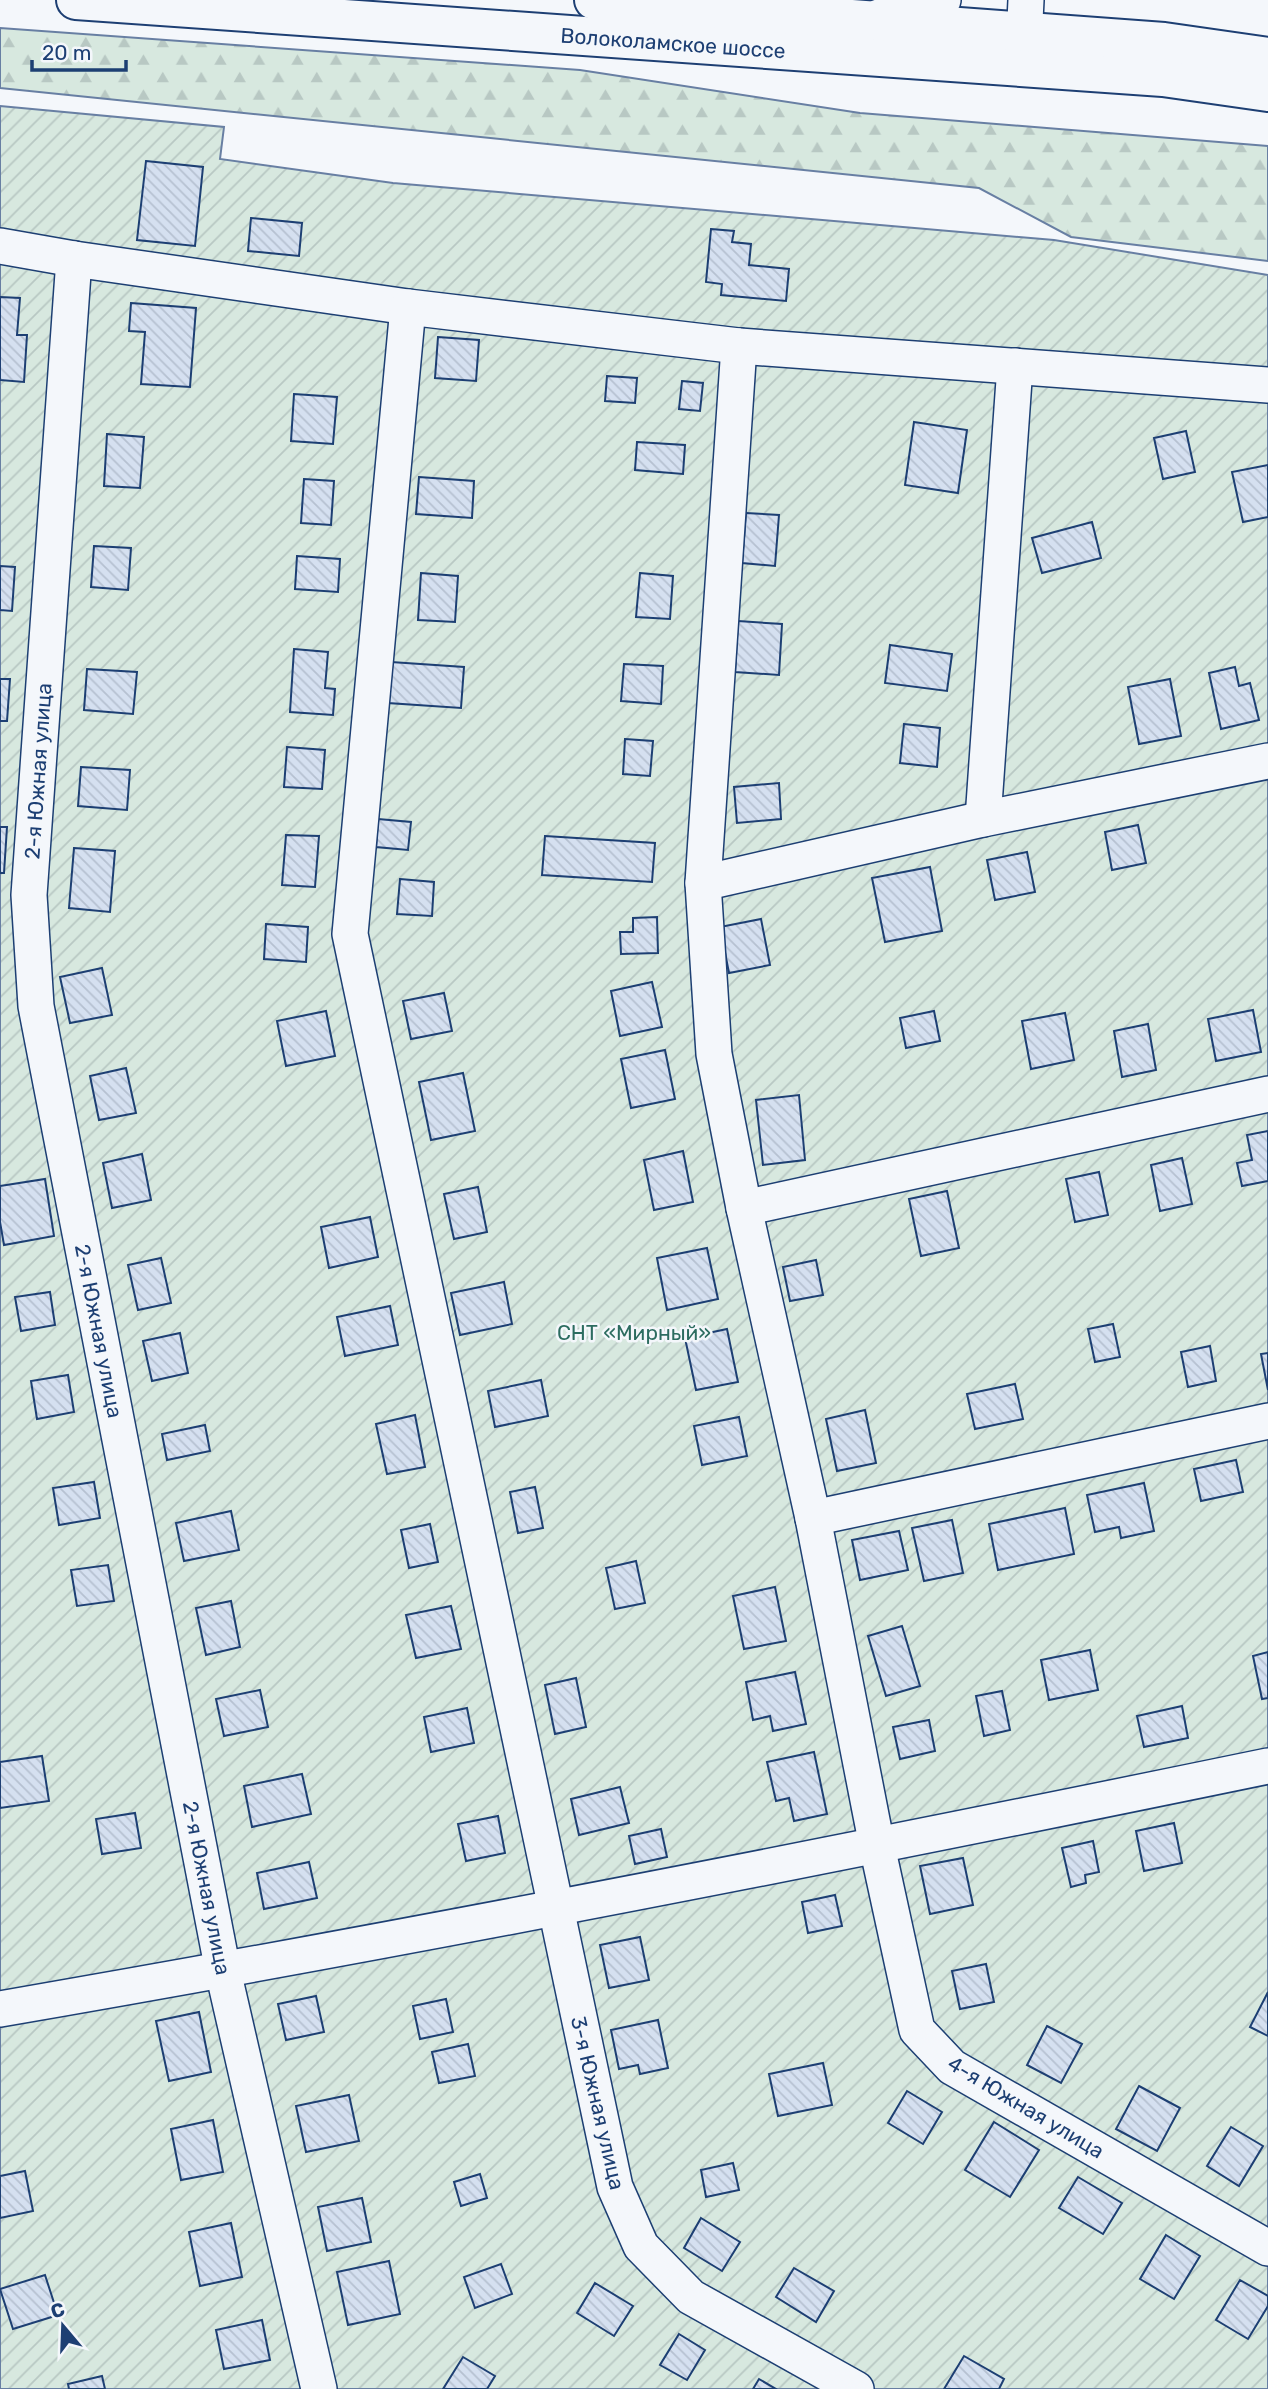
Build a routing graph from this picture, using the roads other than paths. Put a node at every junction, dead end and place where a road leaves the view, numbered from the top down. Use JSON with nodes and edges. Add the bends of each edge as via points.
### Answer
{"nodes":[{"id":1,"x":76,"y":0,"type":"edge"},
{"id":2,"x":594,"y":0,"type":"edge"},
{"id":3,"x":943,"y":0,"type":"edge"},
{"id":4,"x":1025,"y":15,"type":"edge"},
{"id":5,"x":871,"y":19,"type":"junction"},
{"id":6,"x":1268,"y":57,"type":"edge"},
{"id":7,"x":1022,"y":68,"type":"junction"},
{"id":8,"x":1268,"y":92,"type":"edge"},
{"id":9,"x":0,"y":246,"type":"edge"},
{"id":10,"x":74,"y":259,"type":"junction"},
{"id":11,"x":408,"y":307,"type":"junction"},
{"id":12,"x":739,"y":346,"type":"junction"},
{"id":13,"x":1014,"y":366,"type":"junction"},
{"id":14,"x":1268,"y":385,"type":"edge"},
{"id":15,"x":1268,"y":761,"type":"edge"},
{"id":16,"x":983,"y":819,"type":"junction"},
{"id":17,"x":703,"y":883,"type":"junction"},
{"id":18,"x":1268,"y":1094,"type":"edge"},
{"id":19,"x":744,"y":1208,"type":"junction"},
{"id":20,"x":1268,"y":1421,"type":"edge"},
{"id":21,"x":813,"y":1518,"type":"junction"},
{"id":22,"x":1268,"y":1766,"type":"edge"},
{"id":23,"x":877,"y":1846,"type":"junction"},
{"id":24,"x":555,"y":1907,"type":"junction"},
{"id":25,"x":223,"y":1971,"type":"junction"},
{"id":26,"x":0,"y":2010,"type":"edge"},
{"id":27,"x":1268,"y":2248,"type":"edge"},
{"id":28,"x":319,"y":2389,"type":"edge"},
{"id":29,"x":856,"y":2389,"type":"edge"}],
"edges":[{"from":1,"to":7,"type":"main road","name":"Волоколамское шоссе"},
{"from":2,"to":5,"type":"main road","name":"Волоколамское шоссе"},
{"from":3,"to":5,"type":"street"},
{"from":4,"to":5,"type":"main road","name":"Волоколамское шоссе"},
{"from":4,"to":6,"type":"main road","name":"Волоколамское шоссе"},
{"from":4,"to":7,"type":"street"},
{"from":7,"to":8,"type":"main road","name":"Волоколамское шоссе","via":[[1163,77]]},
{"from":9,"to":10,"type":"street"},
{"from":10,"to":11,"type":"street"},
{"from":10,"to":25,"type":"street","name":"2-я Южная улица","via":[[29,895],[36,1006]]},
{"from":11,"to":12,"type":"street"},
{"from":11,"to":24,"type":"street","name":"3-я Южная улица","via":[[350,934]]},
{"from":12,"to":13,"type":"street"},
{"from":12,"to":17,"type":"street","name":"4-я Южная улица"},
{"from":13,"to":14,"type":"street"},
{"from":13,"to":16,"type":"street"},
{"from":15,"to":16,"type":"street"},
{"from":16,"to":17,"type":"street"},
{"from":17,"to":19,"type":"street","name":"4-я Южная улица","via":[[714,1054]]},
{"from":18,"to":19,"type":"street"},
{"from":19,"to":21,"type":"street","name":"4-я Южная улица"},
{"from":20,"to":21,"type":"street"},
{"from":21,"to":23,"type":"street","name":"4-я Южная улица"},
{"from":22,"to":23,"type":"street"},
{"from":23,"to":24,"type":"street"},
{"from":23,"to":27,"type":"street","name":"4-я Южная улица","via":[[917,2030],[952,2067]]},
{"from":24,"to":25,"type":"street"},
{"from":24,"to":29,"type":"street","name":"3-я Южная улица","via":[[615,2187],[641,2246],[691,2297]]},
{"from":25,"to":26,"type":"street"},
{"from":25,"to":28,"type":"street","name":"2-я Южная улица"}]}
